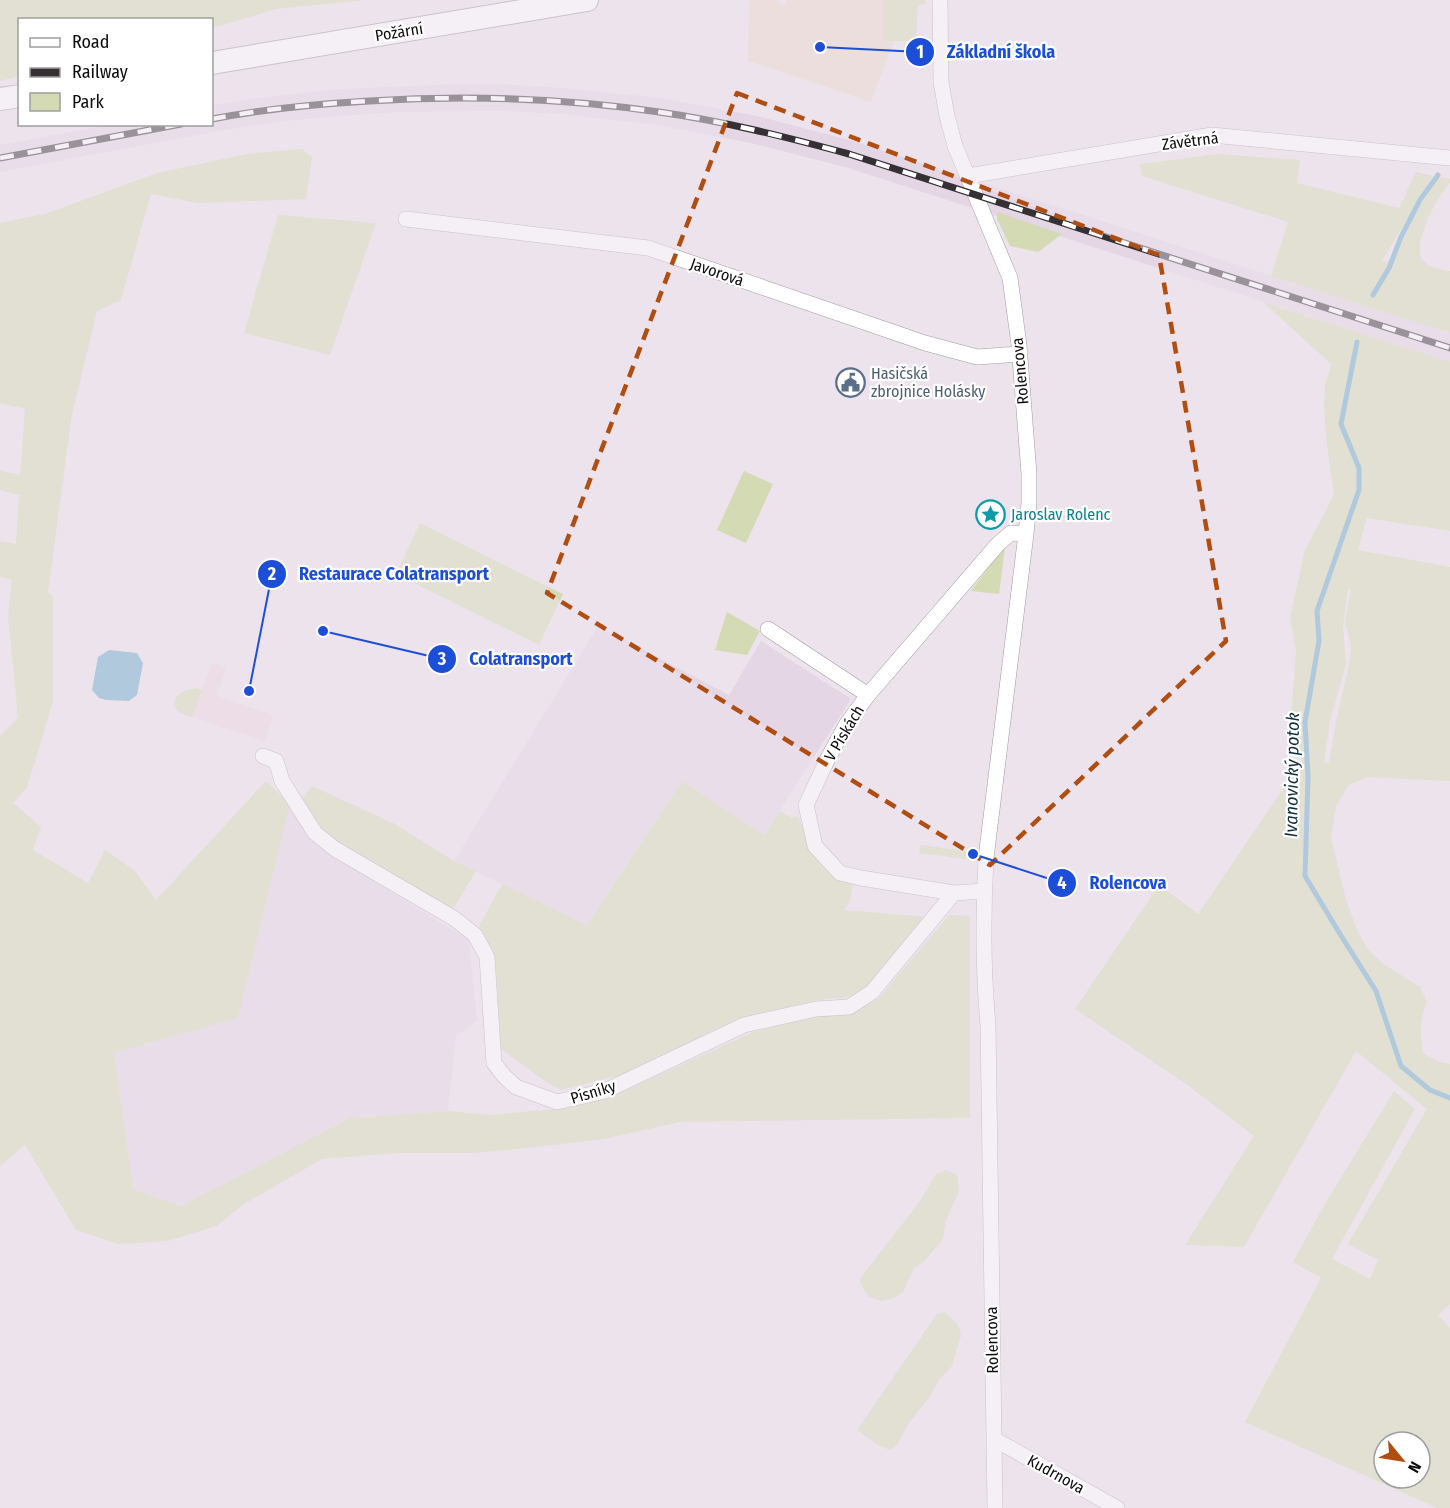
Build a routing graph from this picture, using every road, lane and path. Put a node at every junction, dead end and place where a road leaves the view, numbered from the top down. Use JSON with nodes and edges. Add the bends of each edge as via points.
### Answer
{"nodes":[{"id":1,"x":587,"y":0,"type":"edge"},
{"id":2,"x":940,"y":0,"type":"edge"},
{"id":3,"x":213,"y":63,"type":"edge"},
{"id":4,"x":18,"y":96,"type":"edge"},
{"id":5,"x":0,"y":99,"type":"edge"},
{"id":6,"x":1450,"y":158,"type":"edge"},
{"id":7,"x":968,"y":176,"type":"junction"},
{"id":8,"x":406,"y":219,"type":"dead end"},
{"id":9,"x":1020,"y":354,"type":"junction"},
{"id":10,"x":1026,"y":534,"type":"junction"},
{"id":11,"x":768,"y":629,"type":"dead end"},
{"id":12,"x":868,"y":695,"type":"junction"},
{"id":13,"x":262,"y":756,"type":"dead end"},
{"id":14,"x":984,"y":891,"type":"junction"},
{"id":15,"x":954,"y":893,"type":"junction"},
{"id":16,"x":994,"y":1439,"type":"junction"},
{"id":17,"x":995,"y":1508,"type":"edge"},
{"id":18,"x":1118,"y":1508,"type":"edge"}],
"edges":[{"from":1,"to":3,"type":"street","name":"Požární"},
{"from":2,"to":7,"type":"street","name":"Rolencova","via":[[943,99],[955,146]]},
{"from":4,"to":5,"type":"street"},
{"from":6,"to":7,"type":"street","name":"Závětrná","via":[[1212,135]]},
{"from":7,"to":9,"type":"street","name":"Rolencova","via":[[1010,278]]},
{"from":8,"to":9,"type":"street","name":"Javorová","via":[[648,248],[925,343],[976,357]]},
{"from":9,"to":10,"type":"street","name":"Rolencova","via":[[1029,474]]},
{"from":10,"to":12,"type":"street","name":"V Pískách","via":[[1011,533],[998,544]]},
{"from":10,"to":14,"type":"street","name":"Rolencova"},
{"from":11,"to":12,"type":"street"},
{"from":12,"to":15,"type":"street","name":"V Pískách","via":[[846,725],[806,805],[815,846],[840,873]]},
{"from":13,"to":15,"type":"street","name":"Písníky","via":[[276,761],[282,781],[315,833],[475,935],[487,957],[495,1064],[516,1087],[557,1102],[605,1091],[744,1025],[816,1009],[849,1007],[872,992]]},
{"from":14,"to":15,"type":"street"},
{"from":14,"to":16,"type":"street","name":"Rolencova"},
{"from":16,"to":17,"type":"street","name":"Rolencova"},
{"from":16,"to":18,"type":"street","name":"Kudrnova"}]}
